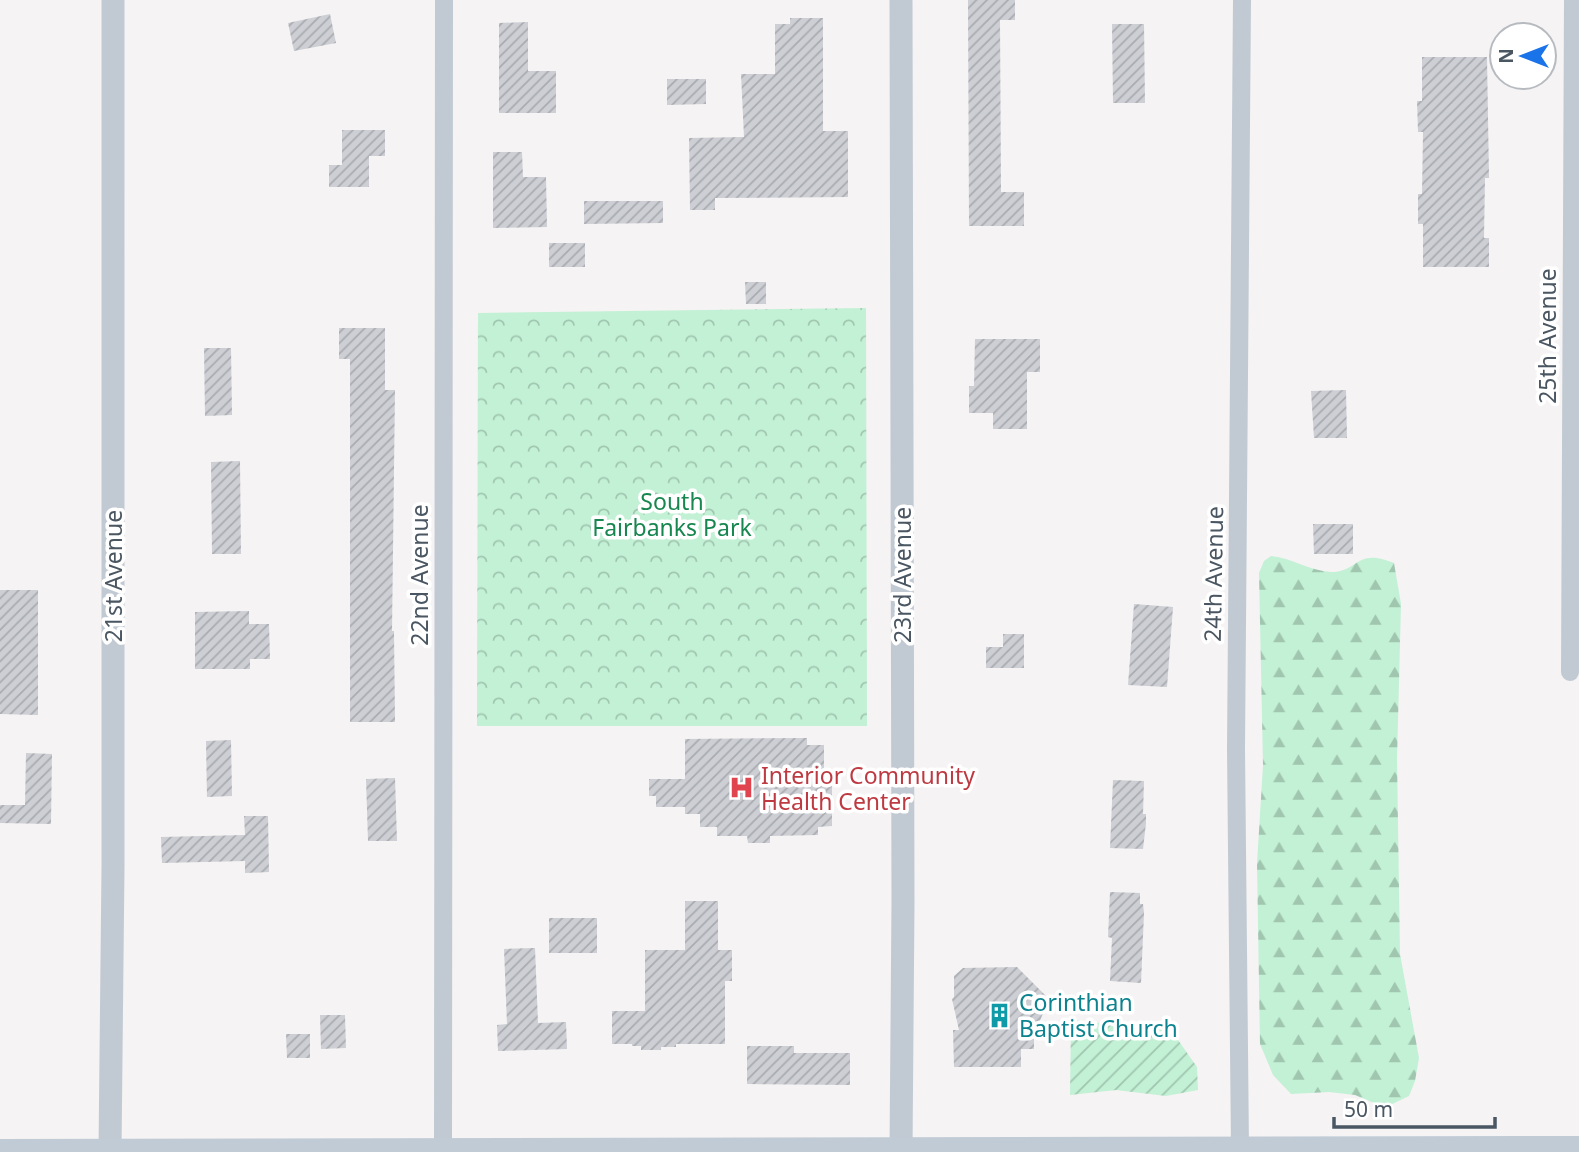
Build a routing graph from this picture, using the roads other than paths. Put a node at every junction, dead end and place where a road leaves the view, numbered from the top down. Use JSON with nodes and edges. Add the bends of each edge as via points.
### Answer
{"nodes":[{"id":1,"x":113,"y":0,"type":"edge"},
{"id":2,"x":444,"y":0,"type":"edge"},
{"id":3,"x":901,"y":0,"type":"edge"},
{"id":4,"x":1242,"y":0,"type":"edge"},
{"id":5,"x":1573,"y":0,"type":"edge"},
{"id":6,"x":1570,"y":672,"type":"dead end"},
{"id":7,"x":1579,"y":1148,"type":"edge"},
{"id":8,"x":1240,"y":1149,"type":"junction"},
{"id":9,"x":443,"y":1150,"type":"edge"},
{"id":10,"x":0,"y":1151,"type":"edge"},
{"id":11,"x":110,"y":1151,"type":"edge"},
{"id":12,"x":901,"y":1151,"type":"edge"}],
"edges":[{"from":1,"to":11,"type":"street","name":"21st Avenue"},
{"from":2,"to":9,"type":"street","name":"22nd Avenue"},
{"from":3,"to":12,"type":"street","name":"23rd Avenue"},
{"from":4,"to":8,"type":"street","name":"24th Avenue","via":[[1236,749]]},
{"from":5,"to":6,"type":"street","name":"25th Avenue"},
{"from":7,"to":8,"type":"main road"},
{"from":8,"to":12,"type":"main road"},
{"from":9,"to":11,"type":"main road"},
{"from":9,"to":12,"type":"main road"},
{"from":10,"to":11,"type":"main road"}]}
